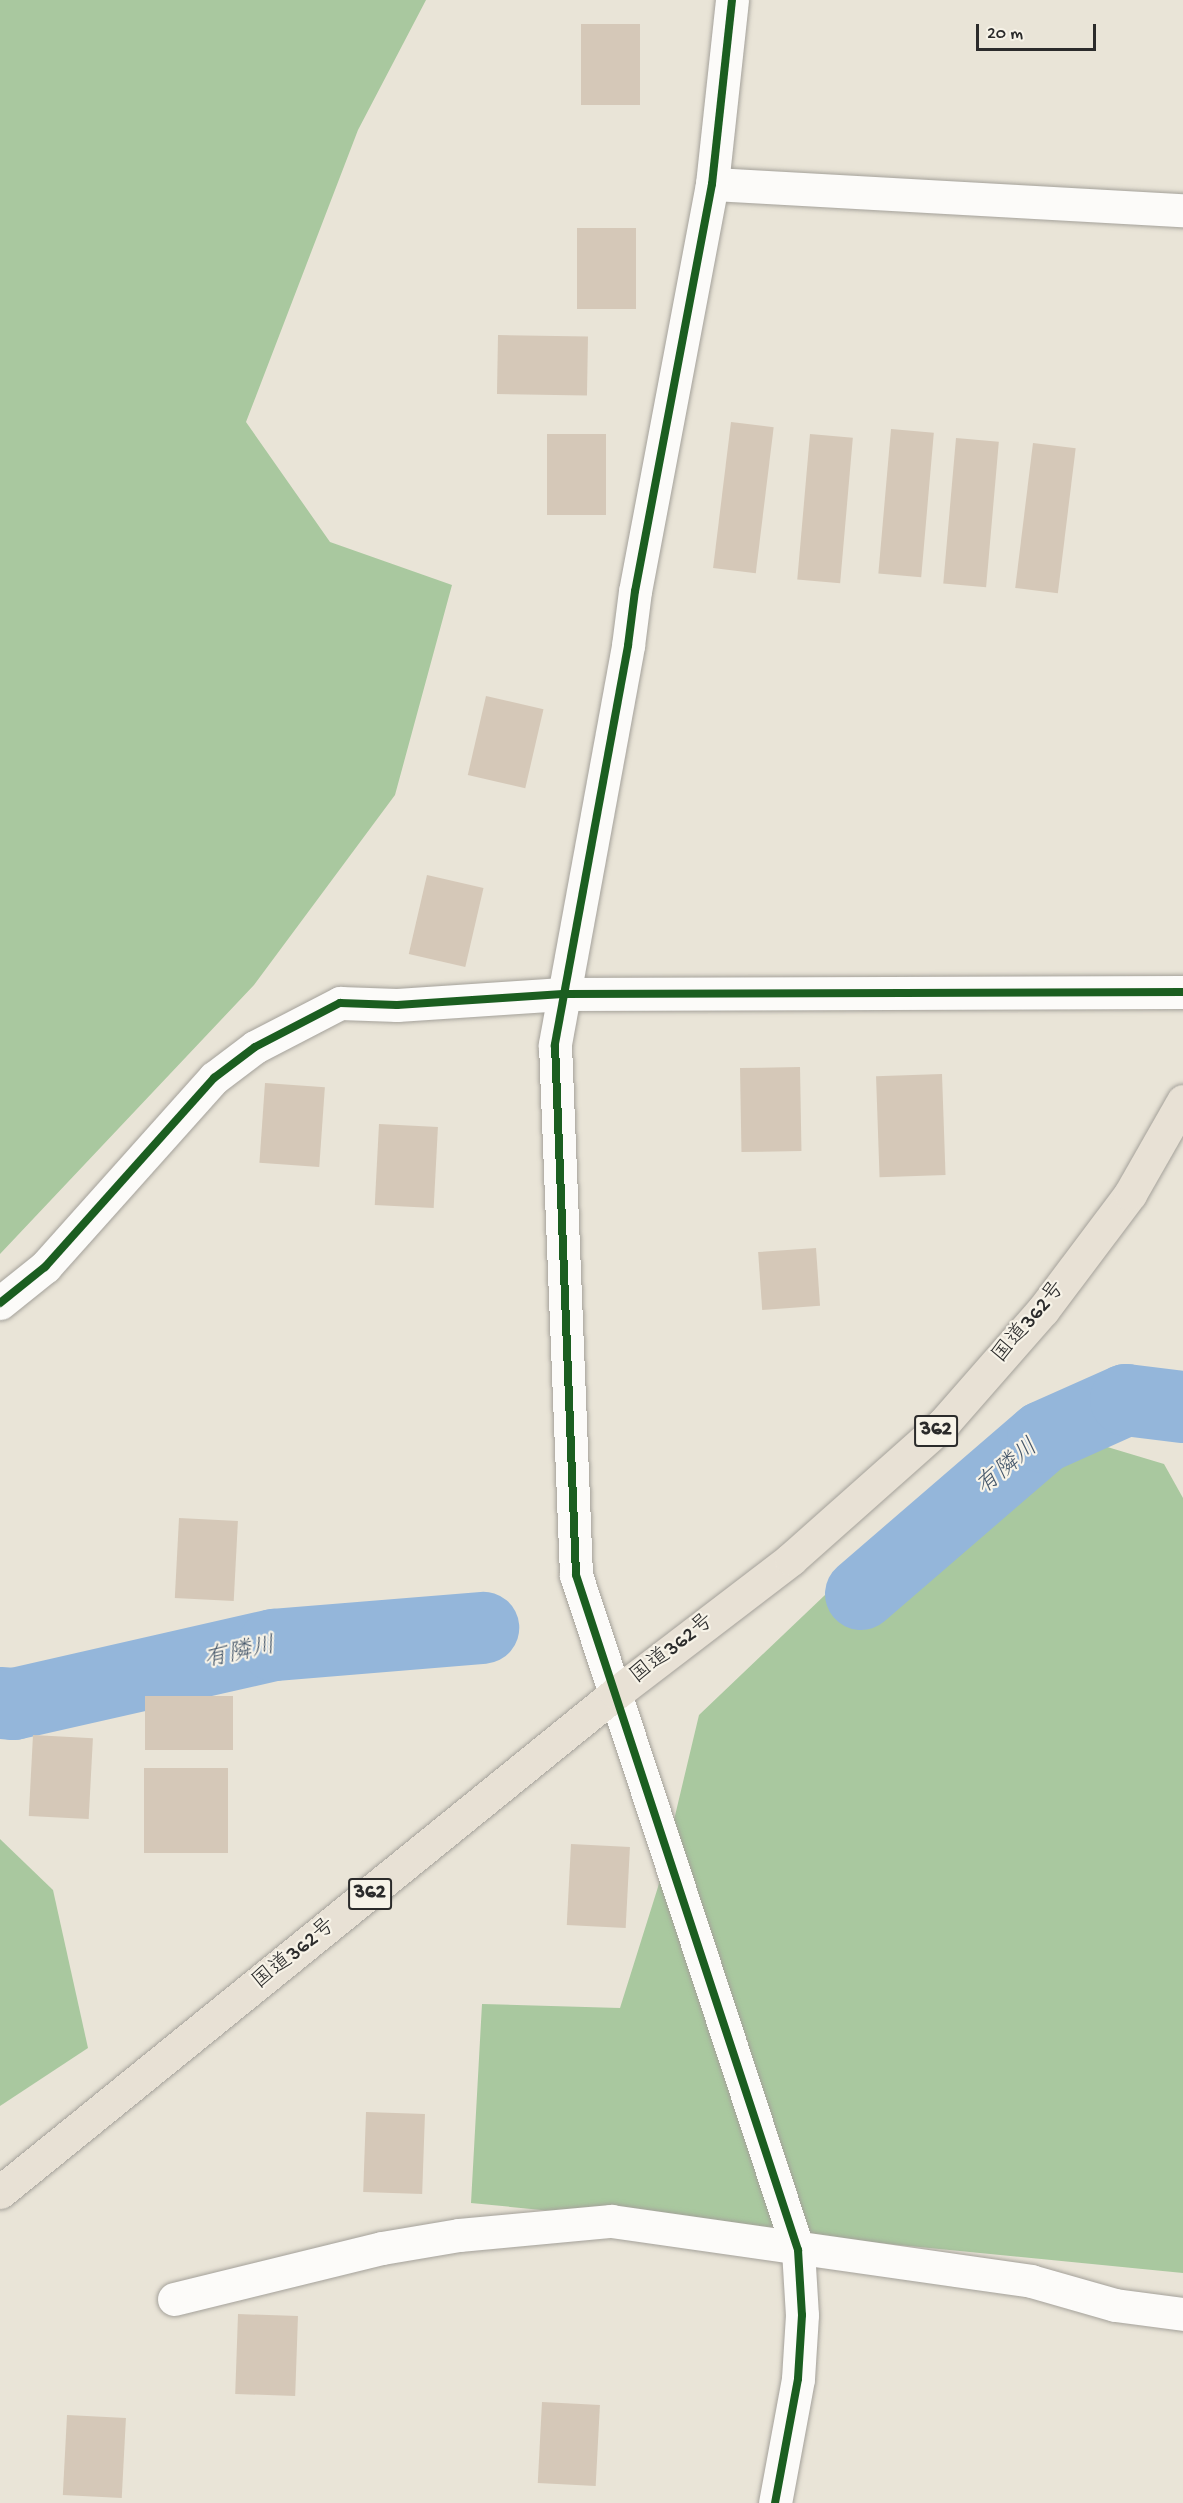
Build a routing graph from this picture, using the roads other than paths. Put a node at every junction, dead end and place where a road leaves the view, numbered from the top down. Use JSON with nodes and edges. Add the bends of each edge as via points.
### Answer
{"nodes":[{"id":1,"x":732,"y":0,"type":"edge"},
{"id":2,"x":712,"y":184,"type":"junction"},
{"id":3,"x":1183,"y":210,"type":"edge"},
{"id":4,"x":1183,"y":992,"type":"edge"},
{"id":5,"x":563,"y":994,"type":"junction"},
{"id":6,"x":1183,"y":1101,"type":"edge"},
{"id":7,"x":0,"y":1303,"type":"edge"},
{"id":8,"x":616,"y":1693,"type":"junction"},
{"id":9,"x":0,"y":2192,"type":"edge"},
{"id":10,"x":798,"y":2250,"type":"junction"},
{"id":11,"x":174,"y":2299,"type":"dead end"},
{"id":12,"x":1183,"y":2314,"type":"edge"},
{"id":13,"x":775,"y":2503,"type":"edge"}],
"edges":[{"from":1,"to":2,"type":"street"},
{"from":2,"to":3,"type":"street"},
{"from":2,"to":5,"type":"street"},
{"from":4,"to":5,"type":"street"},
{"from":5,"to":7,"type":"street","via":[[397,1005],[340,1003],[255,1047],[214,1078],[45,1267]]},
{"from":5,"to":8,"type":"street","via":[[555,1045],[576,1575]]},
{"from":6,"to":8,"type":"highway","name":"国道362号","number":"362","via":[[1130,1194],[1043,1310],[944,1423],[791,1559]]},
{"from":8,"to":9,"type":"highway","name":"国道362号","number":"362"},
{"from":8,"to":10,"type":"street"},
{"from":10,"to":11,"type":"street","via":[[648,2224],[599,2222],[459,2235],[382,2248]]},
{"from":10,"to":12,"type":"street","via":[[1031,2281],[1115,2305]]},
{"from":10,"to":13,"type":"street","via":[[802,2315],[798,2379]]}]}
